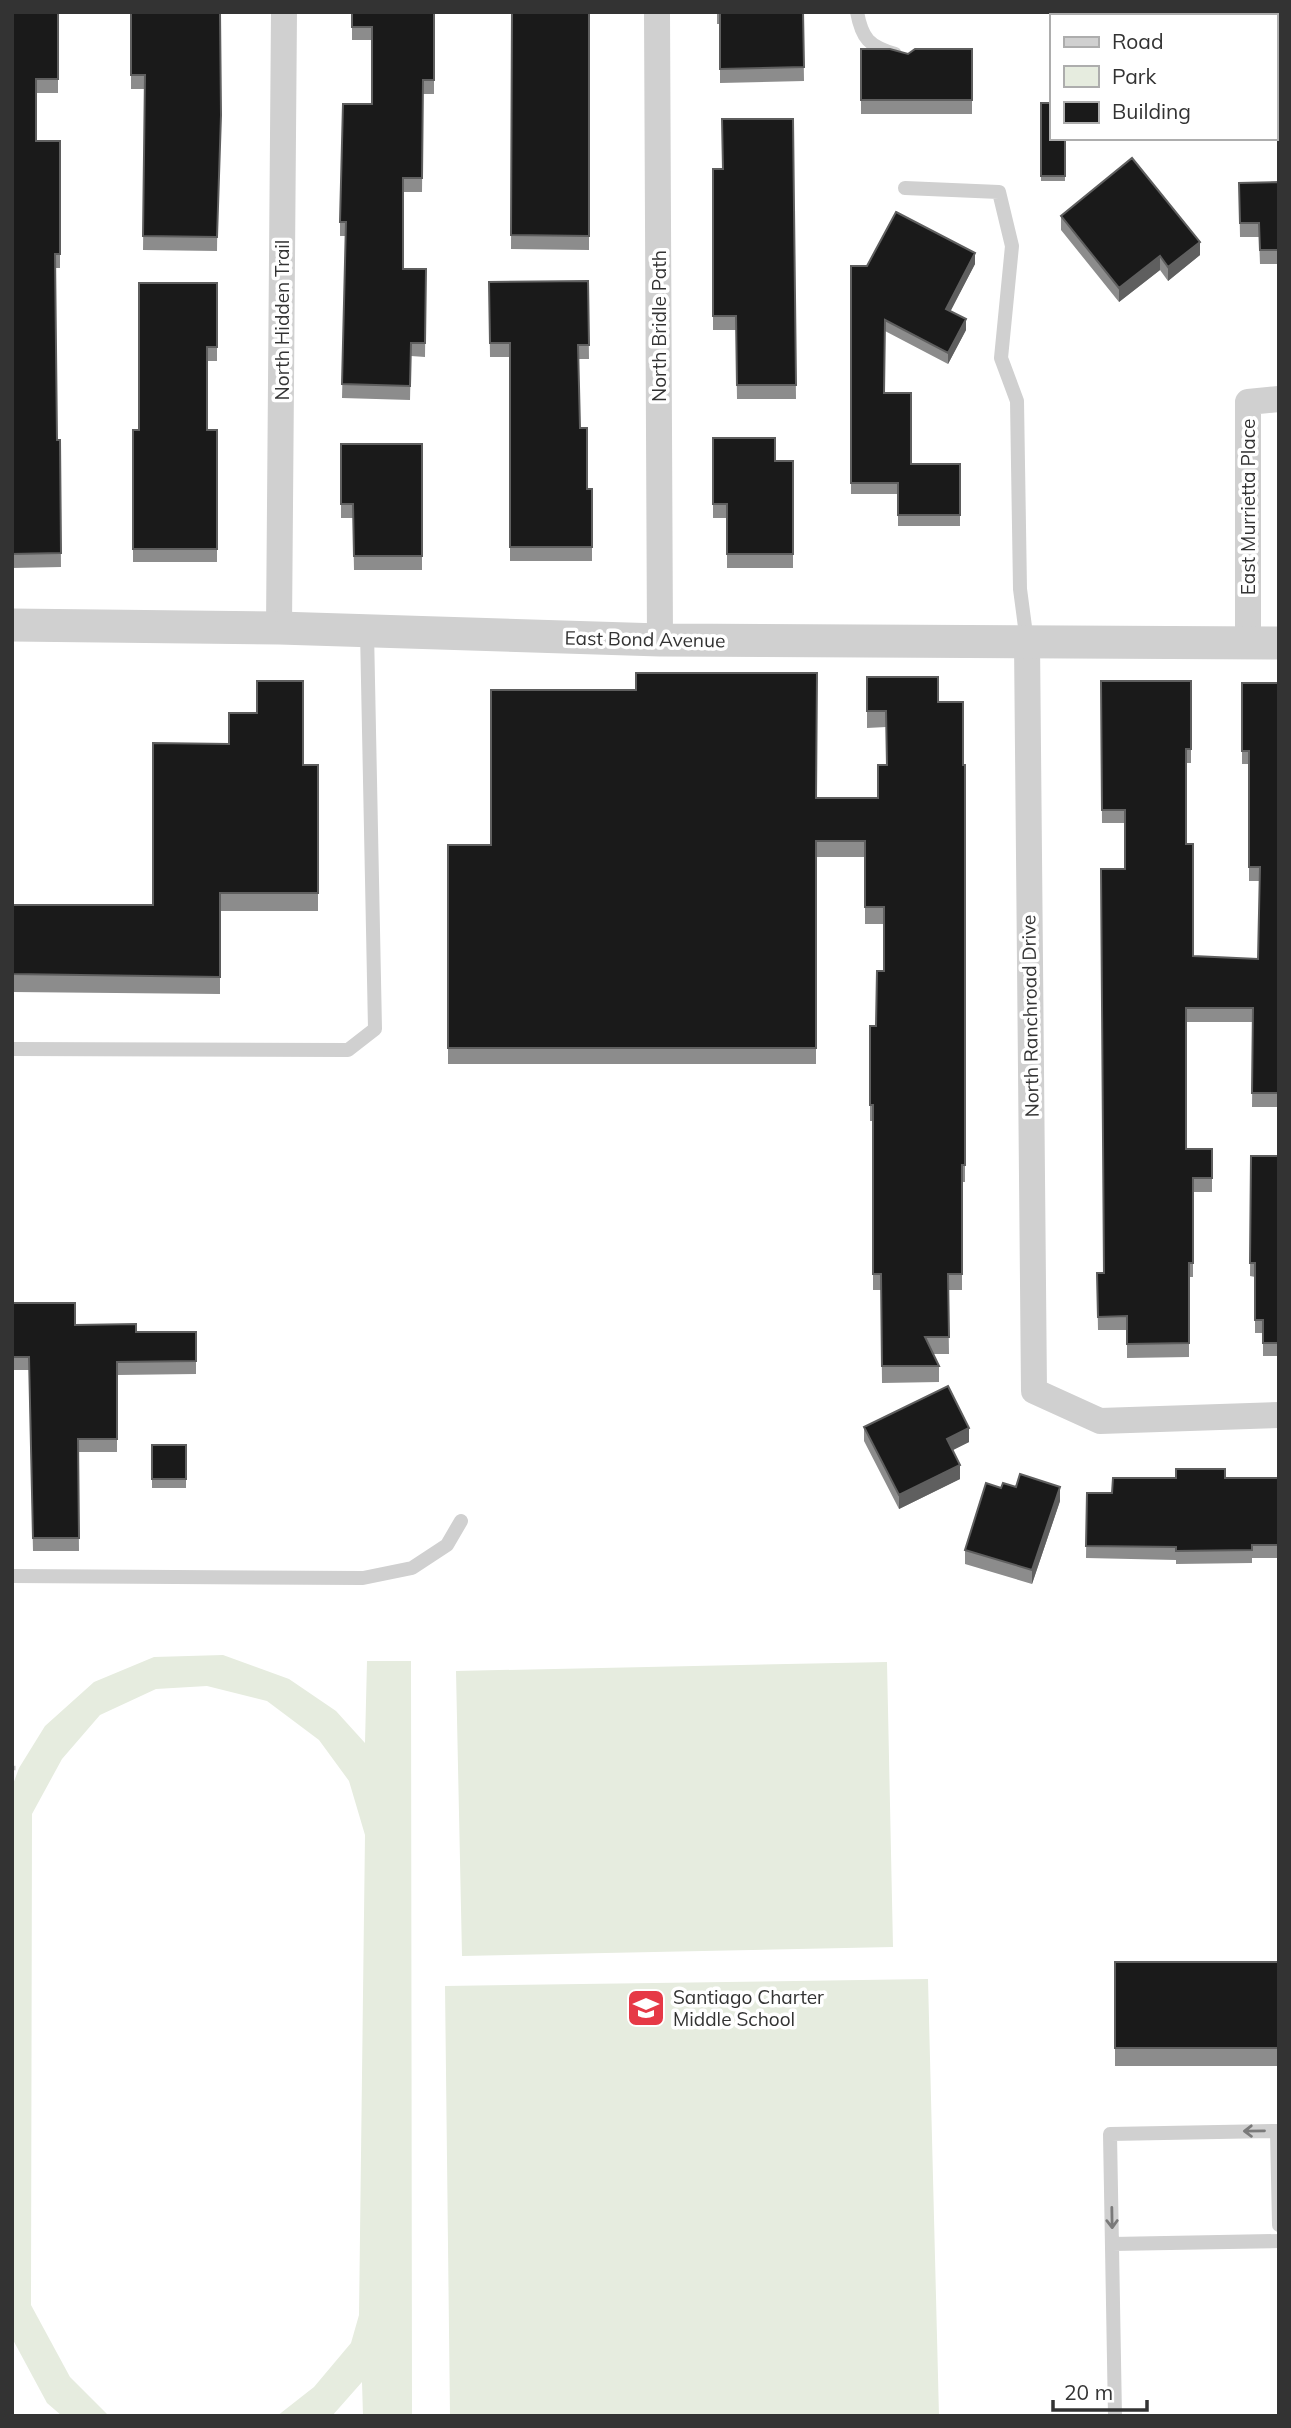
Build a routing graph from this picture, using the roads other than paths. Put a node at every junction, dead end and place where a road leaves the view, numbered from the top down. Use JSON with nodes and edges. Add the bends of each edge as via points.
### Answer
{"nodes":[{"id":1,"x":284,"y":12,"type":"edge"},
{"id":2,"x":657,"y":12,"type":"edge"},
{"id":3,"x":857,"y":12,"type":"edge"},
{"id":4,"x":906,"y":58,"type":"edge"},
{"id":5,"x":905,"y":188,"type":"dead end"},
{"id":6,"x":1279,"y":399,"type":"edge"},
{"id":7,"x":12,"y":625,"type":"edge"},
{"id":8,"x":279,"y":628,"type":"junction"},
{"id":9,"x":367,"y":631,"type":"junction"},
{"id":10,"x":660,"y":640,"type":"junction"},
{"id":11,"x":1027,"y":642,"type":"junction"},
{"id":12,"x":1263,"y":643,"type":"edge"},
{"id":13,"x":12,"y":1049,"type":"edge"},
{"id":14,"x":1279,"y":1415,"type":"edge"},
{"id":15,"x":461,"y":1521,"type":"dead end"},
{"id":16,"x":12,"y":1576,"type":"edge"},
{"id":17,"x":1279,"y":2225,"type":"edge"},
{"id":18,"x":1279,"y":2241,"type":"edge"},
{"id":19,"x":1112,"y":2244,"type":"junction"},
{"id":20,"x":1115,"y":2416,"type":"edge"}],
"edges":[{"from":1,"to":8,"type":"street","name":"North Hidden Trail"},
{"from":2,"to":10,"type":"street","name":"North Bridle Path"},
{"from":3,"to":4,"type":"lane","via":[[861,31],[869,41]]},
{"from":5,"to":11,"type":"lane","via":[[999,192],[1012,246],[1001,359],[1017,401],[1020,589]]},
{"from":6,"to":12,"type":"street","name":"East Murrietta Place","via":[[1248,402]]},
{"from":7,"to":8,"type":"street","name":"East Bond Avenue"},
{"from":8,"to":9,"type":"street","name":"East Bond Avenue"},
{"from":9,"to":10,"type":"street","name":"East Bond Avenue"},
{"from":9,"to":13,"type":"lane","via":[[375,1028],[348,1050]]},
{"from":10,"to":11,"type":"street","name":"East Bond Avenue"},
{"from":11,"to":12,"type":"street","name":"East Bond Avenue"},
{"from":11,"to":14,"type":"street","name":"North Ranchroad Drive","via":[[1034,1391],[1100,1421]]},
{"from":15,"to":16,"type":"lane","via":[[447,1545],[412,1568],[363,1578]]},
{"from":17,"to":19,"type":"lane","one_way":true,"via":[[1277,2131],[1110,2134]]},
{"from":18,"to":19,"type":"lane"},
{"from":19,"to":20,"type":"lane"}]}
